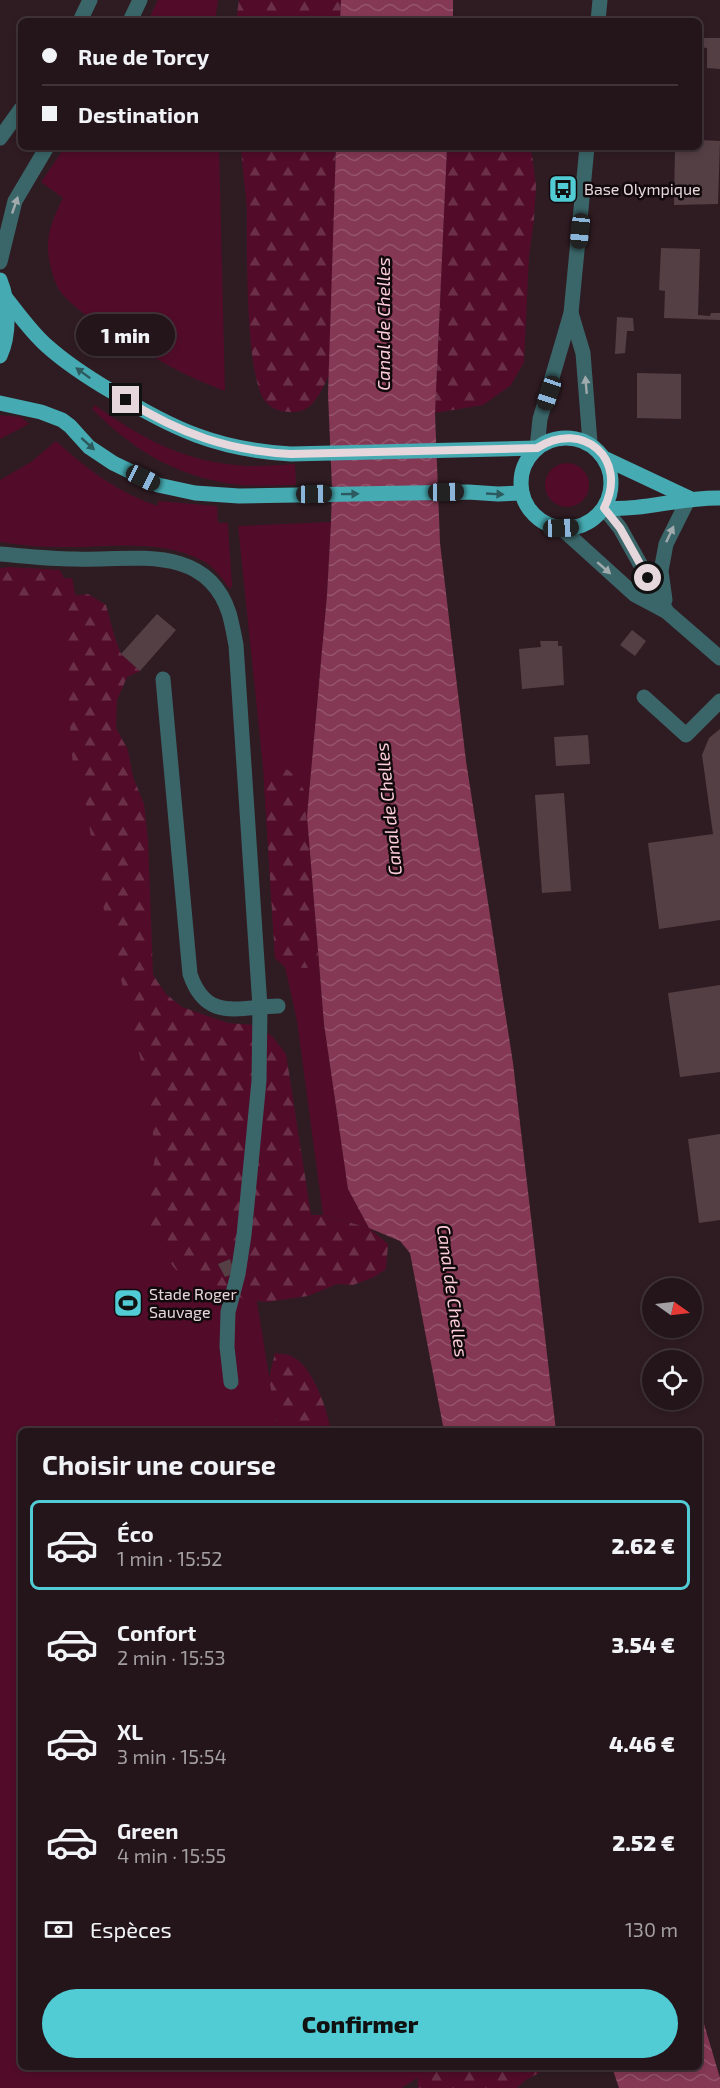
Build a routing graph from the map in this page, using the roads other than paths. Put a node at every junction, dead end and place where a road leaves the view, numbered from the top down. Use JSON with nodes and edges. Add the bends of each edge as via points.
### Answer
{"nodes":[{"id":1,"x":90,"y":0,"type":"edge"},
{"id":2,"x":140,"y":0,"type":"edge"},
{"id":3,"x":600,"y":0,"type":"edge"},
{"id":4,"x":81,"y":18,"type":"edge"},
{"id":5,"x":131,"y":18,"type":"edge"},
{"id":6,"x":598,"y":18,"type":"edge"},
{"id":7,"x":18,"y":113,"type":"edge"},
{"id":8,"x":0,"y":138,"type":"edge"},
{"id":9,"x":45,"y":150,"type":"edge"},
{"id":10,"x":587,"y":150,"type":"edge"},
{"id":11,"x":0,"y":262,"type":"edge"},
{"id":12,"x":0,"y":280,"type":"edge"},
{"id":13,"x":5,"y":297,"type":"junction"},
{"id":14,"x":571,"y":313,"type":"junction"},
{"id":15,"x":0,"y":356,"type":"edge"},
{"id":16,"x":0,"y":403,"type":"edge"},
{"id":17,"x":590,"y":443,"type":"junction"},
{"id":18,"x":537,"y":448,"type":"junction"},
{"id":19,"x":606,"y":459,"type":"junction"},
{"id":20,"x":522,"y":494,"type":"junction"},
{"id":21,"x":689,"y":498,"type":"junction"},
{"id":22,"x":720,"y":498,"type":"edge"},
{"id":23,"x":604,"y":508,"type":"junction"},
{"id":24,"x":561,"y":528,"type":"junction"},
{"id":25,"x":0,"y":554,"type":"edge"},
{"id":26,"x":668,"y":612,"type":"junction"},
{"id":27,"x":720,"y":658,"type":"edge"},
{"id":28,"x":164,"y":680,"type":"dead end"},
{"id":29,"x":644,"y":697,"type":"dead end"},
{"id":30,"x":720,"y":701,"type":"edge"},
{"id":31,"x":278,"y":1006,"type":"dead end"},
{"id":32,"x":260,"y":1007,"type":"junction"},
{"id":33,"x":231,"y":1382,"type":"dead end"}],
"edges":[{"from":1,"to":4,"type":"street"},
{"from":2,"to":5,"type":"street"},
{"from":3,"to":6,"type":"street"},
{"from":7,"to":8,"type":"street"},
{"from":11,"to":9,"type":"street","one_way":true,"via":[[15,201]]},
{"from":10,"to":14,"type":"street"},
{"from":12,"to":13,"type":"main road"},
{"from":13,"to":15,"type":"main road","via":[[7,324]]},
{"from":18,"to":13,"type":"main road","one_way":true,"via":[[291,454],[266,453],[203,439],[161,421],[90,378],[46,346]]},
{"from":17,"to":14,"type":"street","one_way":true,"via":[[583,353]]},
{"from":14,"to":18,"type":"street","via":[[540,419]]},
{"from":16,"to":20,"type":"main road","one_way":true,"via":[[62,420],[89,447],[113,463],[158,485],[195,493]]},
{"from":17,"to":18,"type":"main road","via":[[563,437]]},
{"from":17,"to":19,"type":"main road"},
{"from":18,"to":20,"type":"main road","via":[[523,469]]},
{"from":19,"to":21,"type":"main road"},
{"from":19,"to":23,"type":"main road","via":[[612,484]]},
{"from":20,"to":24,"type":"main road","via":[[536,517]]},
{"from":21,"to":22,"type":"main road"},
{"from":21,"to":23,"type":"main road","via":[[626,509]]},
{"from":26,"to":21,"type":"street","one_way":true,"via":[[661,571],[666,544]]},
{"from":23,"to":24,"type":"main road","via":[[585,524]]},
{"from":23,"to":26,"type":"street","via":[[620,528]]},
{"from":24,"to":26,"type":"street","one_way":true,"via":[[635,595]]},
{"from":25,"to":32,"type":"street","via":[[74,559],[153,558],[181,563],[202,574],[218,590],[229,612],[236,645]]},
{"from":26,"to":27,"type":"street"},
{"from":28,"to":32,"type":"street","via":[[190,974],[195,989],[210,1005],[225,1009]]},
{"from":29,"to":30,"type":"street","via":[[686,735]]},
{"from":31,"to":32,"type":"street"},
{"from":32,"to":33,"type":"street","via":[[259,1081],[244,1235],[228,1312]]}]}
